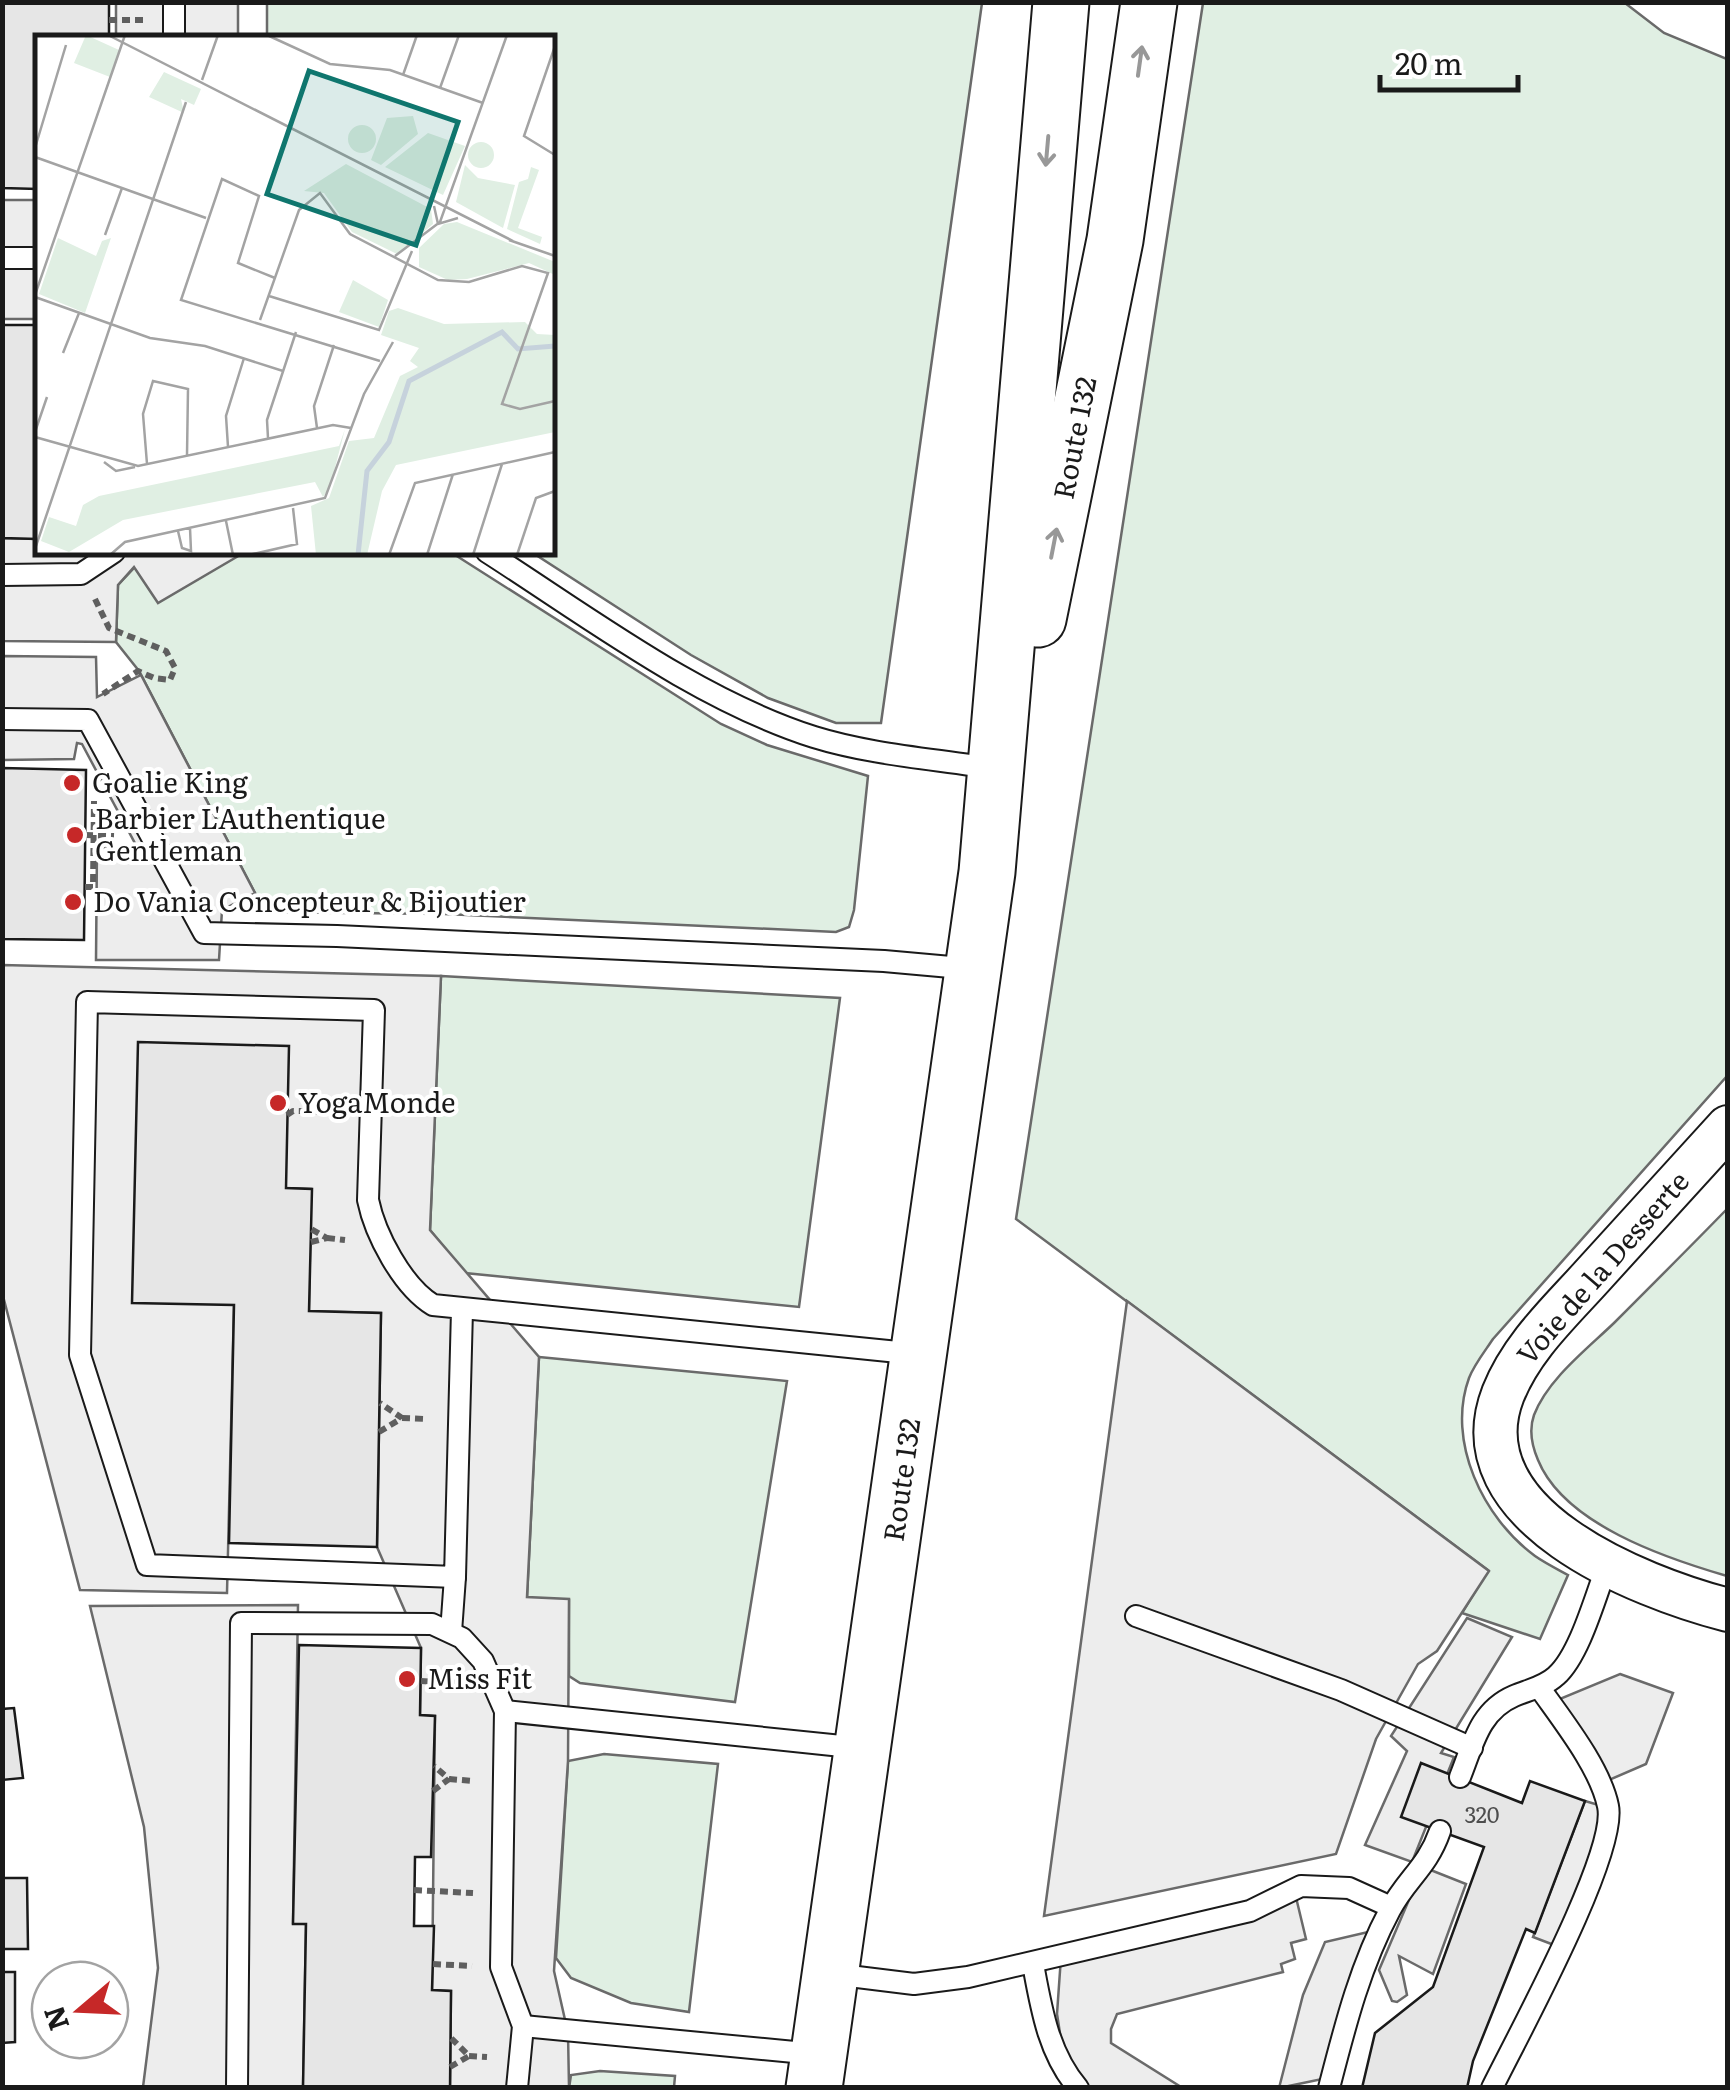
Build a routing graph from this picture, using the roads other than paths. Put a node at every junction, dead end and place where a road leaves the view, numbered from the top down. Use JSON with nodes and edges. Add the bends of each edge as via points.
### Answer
{"nodes":[{"id":1,"x":174,"y":2,"type":"edge"},
{"id":2,"x":1061,"y":2,"type":"edge"},
{"id":3,"x":1149,"y":2,"type":"edge"},
{"id":4,"x":174,"y":35,"type":"edge"},
{"id":5,"x":2,"y":258,"type":"edge"},
{"id":6,"x":35,"y":258,"type":"edge"},
{"id":7,"x":110,"y":555,"type":"edge"},
{"id":8,"x":492,"y":555,"type":"edge"},
{"id":9,"x":2,"y":575,"type":"edge"},
{"id":10,"x":2,"y":720,"type":"edge"},
{"id":11,"x":1002,"y":770,"type":"junction"},
{"id":12,"x":974,"y":969,"type":"junction"},
{"id":13,"x":1728,"y":1127,"type":"edge"},
{"id":14,"x":462,"y":1310,"type":"junction"},
{"id":15,"x":920,"y":1354,"type":"junction"},
{"id":16,"x":1608,"y":1564,"type":"junction"},
{"id":17,"x":454,"y":1577,"type":"junction"},
{"id":18,"x":1728,"y":1610,"type":"edge"},
{"id":19,"x":1136,"y":1616,"type":"dead end"},
{"id":20,"x":451,"y":1632,"type":"junction"},
{"id":21,"x":1539,"y":1687,"type":"junction"},
{"id":22,"x":505,"y":1711,"type":"junction"},
{"id":23,"x":863,"y":1748,"type":"junction"},
{"id":24,"x":1472,"y":1748,"type":"junction"},
{"id":25,"x":1460,"y":1777,"type":"dead end"},
{"id":26,"x":1440,"y":1831,"type":"dead end"},
{"id":27,"x":1391,"y":1908,"type":"junction"},
{"id":28,"x":1032,"y":1964,"type":"junction"},
{"id":29,"x":831,"y":1974,"type":"junction"},
{"id":30,"x":523,"y":2026,"type":"junction"},
{"id":31,"x":816,"y":2071,"type":"edge"},
{"id":32,"x":237,"y":2088,"type":"edge"},
{"id":33,"x":517,"y":2088,"type":"edge"},
{"id":34,"x":1078,"y":2088,"type":"edge"},
{"id":35,"x":1329,"y":2088,"type":"edge"},
{"id":36,"x":1492,"y":2088,"type":"edge"}],
"edges":[{"from":1,"to":4,"type":"lane"},
{"from":2,"to":11,"type":"highway","name":"Route 132","one_way":true},
{"from":11,"to":3,"type":"highway","name":"Route 132","one_way":true,"via":[[1115,240]]},
{"from":5,"to":6,"type":"lane"},
{"from":7,"to":9,"type":"lane","via":[[82,574]]},
{"from":8,"to":11,"type":"lane","via":[[722,701],[755,715],[850,746]]},
{"from":10,"to":12,"type":"lane","via":[[88,720],[204,934]]},
{"from":11,"to":12,"type":"highway","name":"Route 132"},
{"from":12,"to":15,"type":"highway","name":"Route 132"},
{"from":13,"to":16,"type":"street","name":"Voie de la Desserte","via":[[1532,1343],[1497,1413],[1495,1433],[1507,1478],[1539,1520]]},
{"from":14,"to":15,"type":"lane"},
{"from":14,"to":17,"type":"lane"},
{"from":14,"to":17,"type":"lane","via":[[421,1298],[377,1236],[368,1200],[374,1010],[87,1002],[80,1355],[147,1565]]},
{"from":15,"to":23,"type":"highway","name":"Route 132"},
{"from":16,"to":18,"type":"street"},
{"from":16,"to":21,"type":"lane","via":[[1572,1655],[1558,1676]]},
{"from":17,"to":20,"type":"lane"},
{"from":19,"to":24,"type":"lane","via":[[1341,1690]]},
{"from":20,"to":22,"type":"lane","via":[[483,1661]]},
{"from":20,"to":32,"type":"lane","via":[[432,1624],[241,1623]]},
{"from":21,"to":24,"type":"lane","via":[[1497,1704],[1481,1722]]},
{"from":21,"to":36,"type":"lane","via":[[1602,1783],[1610,1822],[1572,1926]]},
{"from":22,"to":23,"type":"lane"},
{"from":22,"to":30,"type":"lane","via":[[501,1967]]},
{"from":23,"to":29,"type":"highway","name":"Route 132"},
{"from":24,"to":25,"type":"lane"},
{"from":26,"to":27,"type":"lane","via":[[1431,1856]]},
{"from":27,"to":28,"type":"lane","via":[[1349,1888],[1301,1886],[1250,1911]]},
{"from":27,"to":35,"type":"lane","via":[[1353,1994]]},
{"from":28,"to":29,"type":"lane","via":[[914,1984]]},
{"from":28,"to":34,"type":"lane","via":[[1048,2036]]},
{"from":29,"to":31,"type":"highway","name":"Route 132"},
{"from":30,"to":31,"type":"lane"},
{"from":30,"to":33,"type":"lane"}]}
